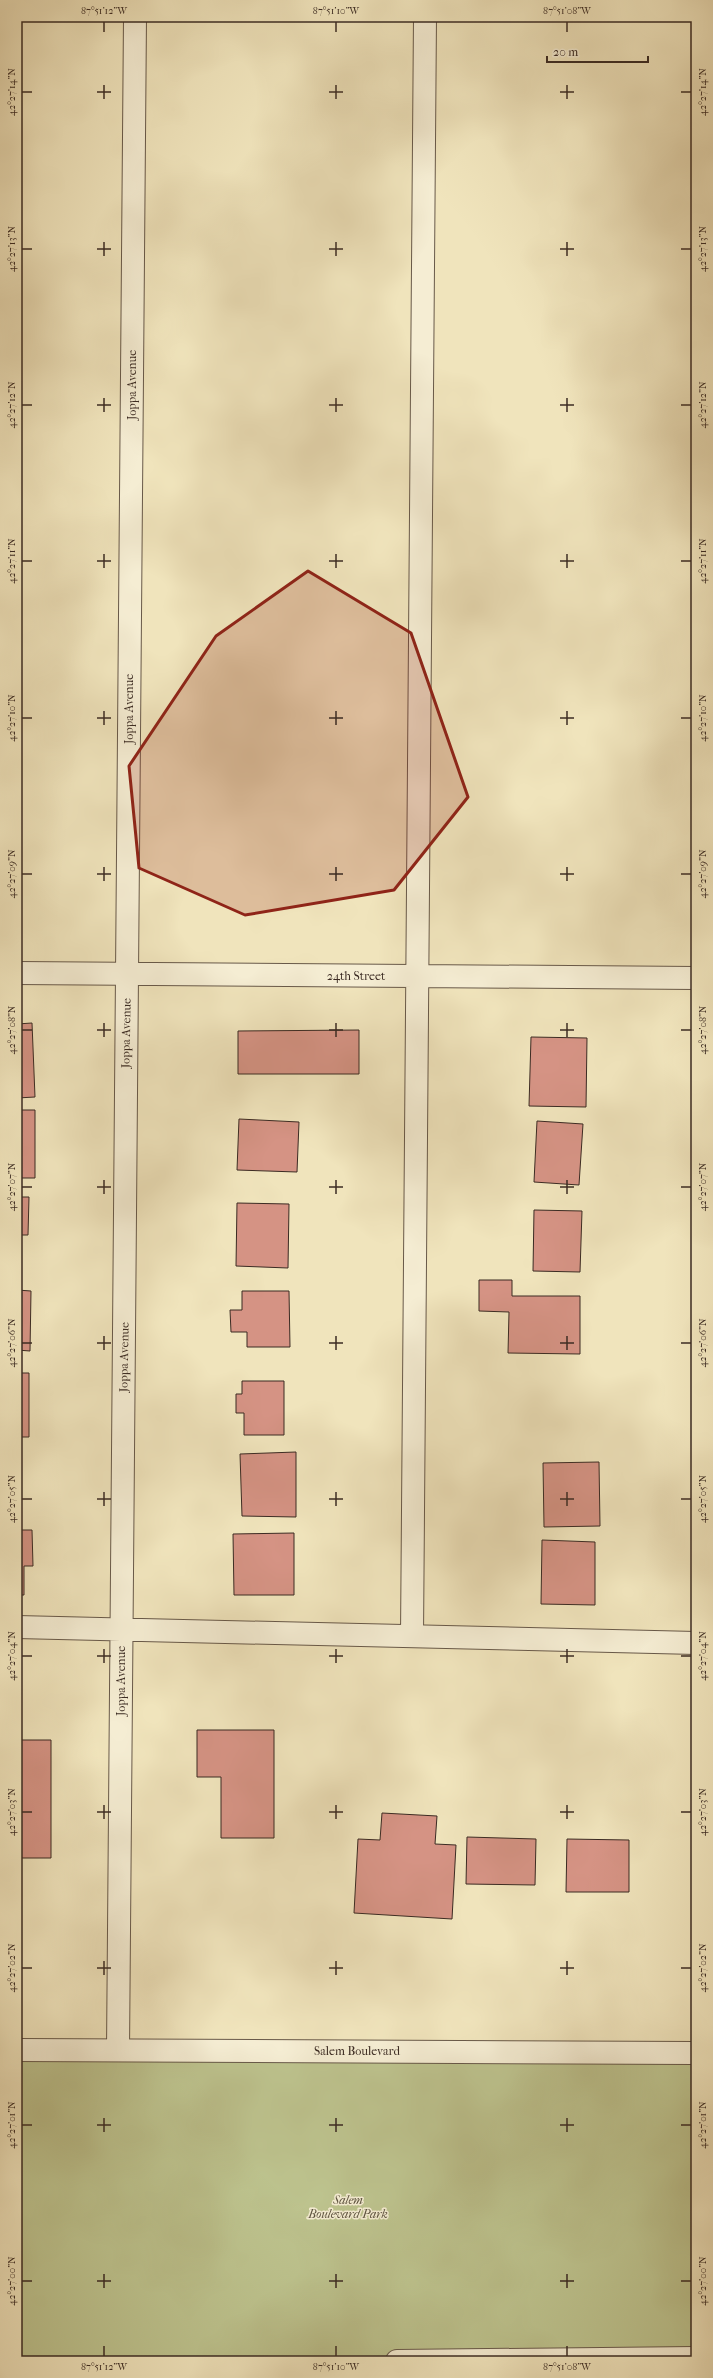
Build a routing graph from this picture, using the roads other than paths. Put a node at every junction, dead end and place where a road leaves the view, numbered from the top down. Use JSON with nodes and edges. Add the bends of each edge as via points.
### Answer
{"nodes":[{"id":1,"x":135,"y":17,"type":"edge"},
{"id":2,"x":425,"y":17,"type":"edge"},
{"id":3,"x":17,"y":973,"type":"edge"},
{"id":4,"x":127,"y":974,"type":"junction"},
{"id":5,"x":417,"y":976,"type":"junction"},
{"id":6,"x":696,"y":978,"type":"edge"},
{"id":7,"x":17,"y":1627,"type":"edge"},
{"id":8,"x":121,"y":1629,"type":"junction"},
{"id":9,"x":412,"y":1636,"type":"junction"},
{"id":10,"x":696,"y":1643,"type":"edge"},
{"id":11,"x":17,"y":2050,"type":"edge"},
{"id":12,"x":118,"y":2050,"type":"junction"},
{"id":13,"x":696,"y":2053,"type":"edge"},
{"id":14,"x":696,"y":2358,"type":"edge"},
{"id":15,"x":396,"y":2361,"type":"edge"}],
"edges":[{"from":1,"to":4,"type":"street","name":"Joppa Avenue"},
{"from":2,"to":5,"type":"street"},
{"from":3,"to":4,"type":"street","name":"24th Street"},
{"from":4,"to":5,"type":"street","name":"24th Street"},
{"from":4,"to":8,"type":"street","name":"Joppa Avenue"},
{"from":5,"to":6,"type":"street","name":"24th Street"},
{"from":5,"to":9,"type":"street"},
{"from":7,"to":8,"type":"street"},
{"from":8,"to":9,"type":"street"},
{"from":8,"to":12,"type":"street","name":"Joppa Avenue"},
{"from":9,"to":10,"type":"street"},
{"from":11,"to":12,"type":"street","name":"Salem Boulevard"},
{"from":12,"to":13,"type":"street","name":"Salem Boulevard"},
{"from":14,"to":15,"type":"street"}]}
